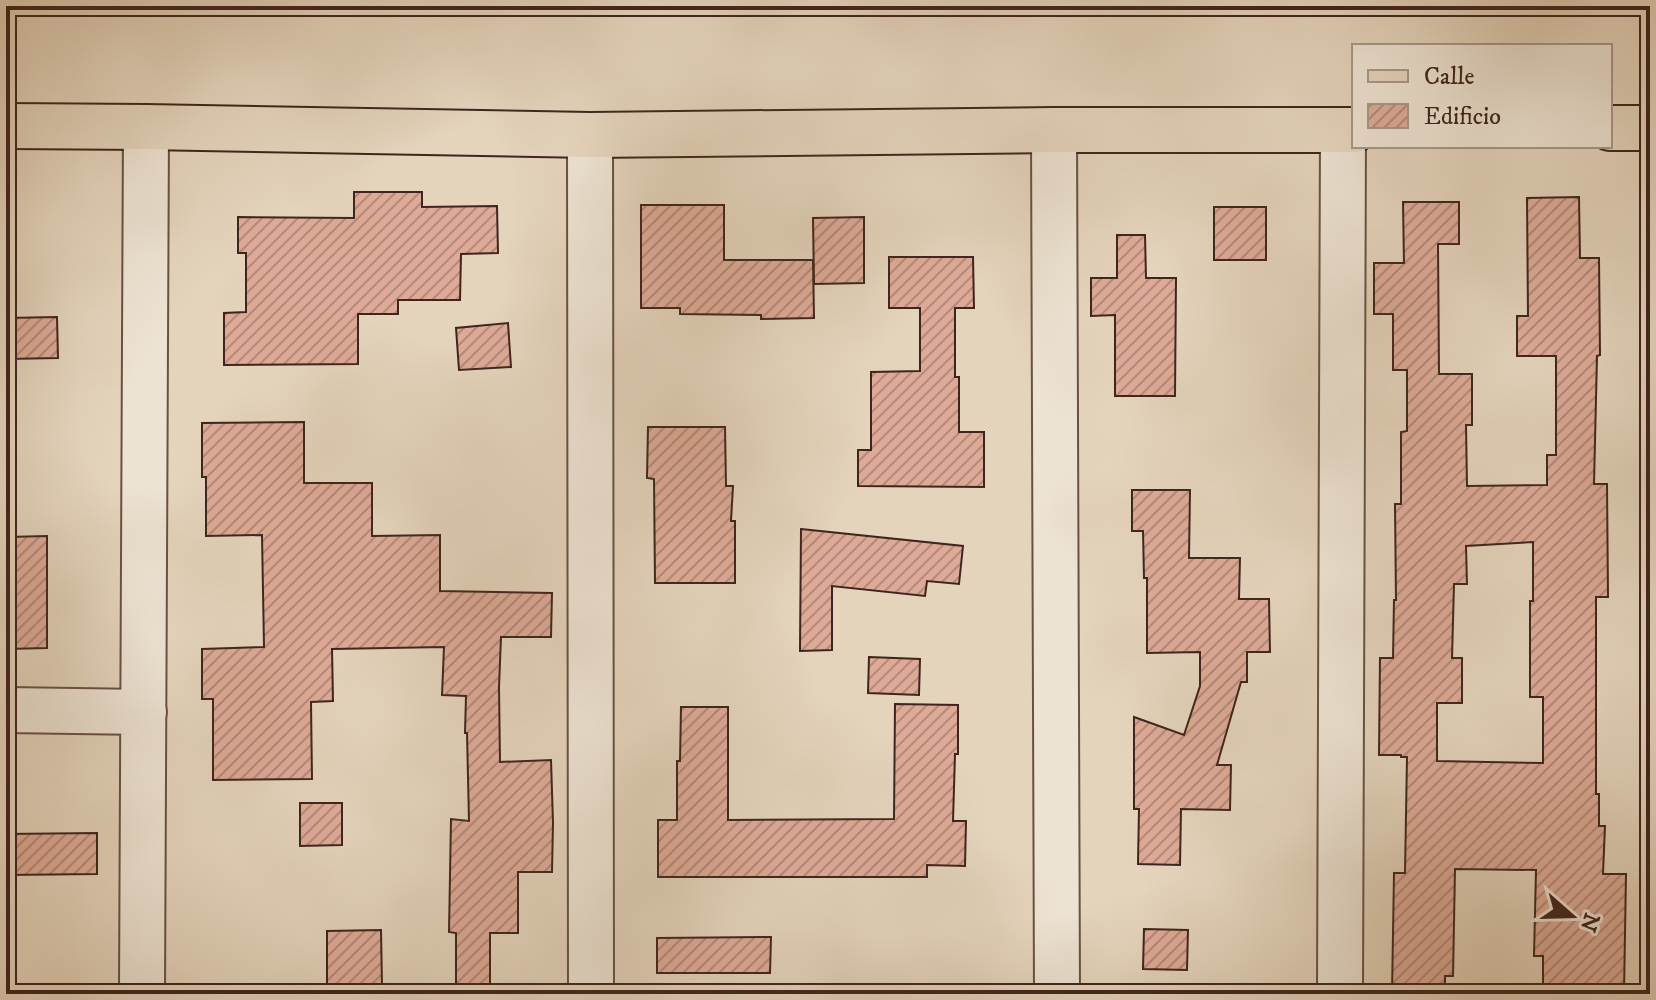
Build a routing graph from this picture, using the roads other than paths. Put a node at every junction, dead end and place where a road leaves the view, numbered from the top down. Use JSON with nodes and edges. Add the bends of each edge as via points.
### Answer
{"nodes":[{"id":1,"x":6,"y":126,"type":"edge"},
{"id":2,"x":146,"y":127,"type":"junction"},
{"id":3,"x":1612,"y":128,"type":"edge"},
{"id":4,"x":1650,"y":128,"type":"edge"},
{"id":5,"x":1054,"y":130,"type":"junction"},
{"id":6,"x":1348,"y":130,"type":"edge"},
{"id":7,"x":590,"y":135,"type":"junction"},
{"id":8,"x":6,"y":710,"type":"edge"},
{"id":9,"x":144,"y":712,"type":"junction"},
{"id":10,"x":142,"y":994,"type":"edge"},
{"id":11,"x":591,"y":994,"type":"edge"},
{"id":12,"x":1057,"y":994,"type":"edge"},
{"id":13,"x":1340,"y":994,"type":"edge"}],
"edges":[{"from":1,"to":2,"type":"main road"},
{"from":2,"to":7,"type":"main road"},
{"from":2,"to":9,"type":"street"},
{"from":3,"to":4,"type":"main road"},
{"from":5,"to":6,"type":"main road"},
{"from":5,"to":7,"type":"main road"},
{"from":5,"to":12,"type":"street"},
{"from":6,"to":13,"type":"street"},
{"from":7,"to":11,"type":"street"},
{"from":8,"to":9,"type":"street"},
{"from":9,"to":10,"type":"street"}]}
